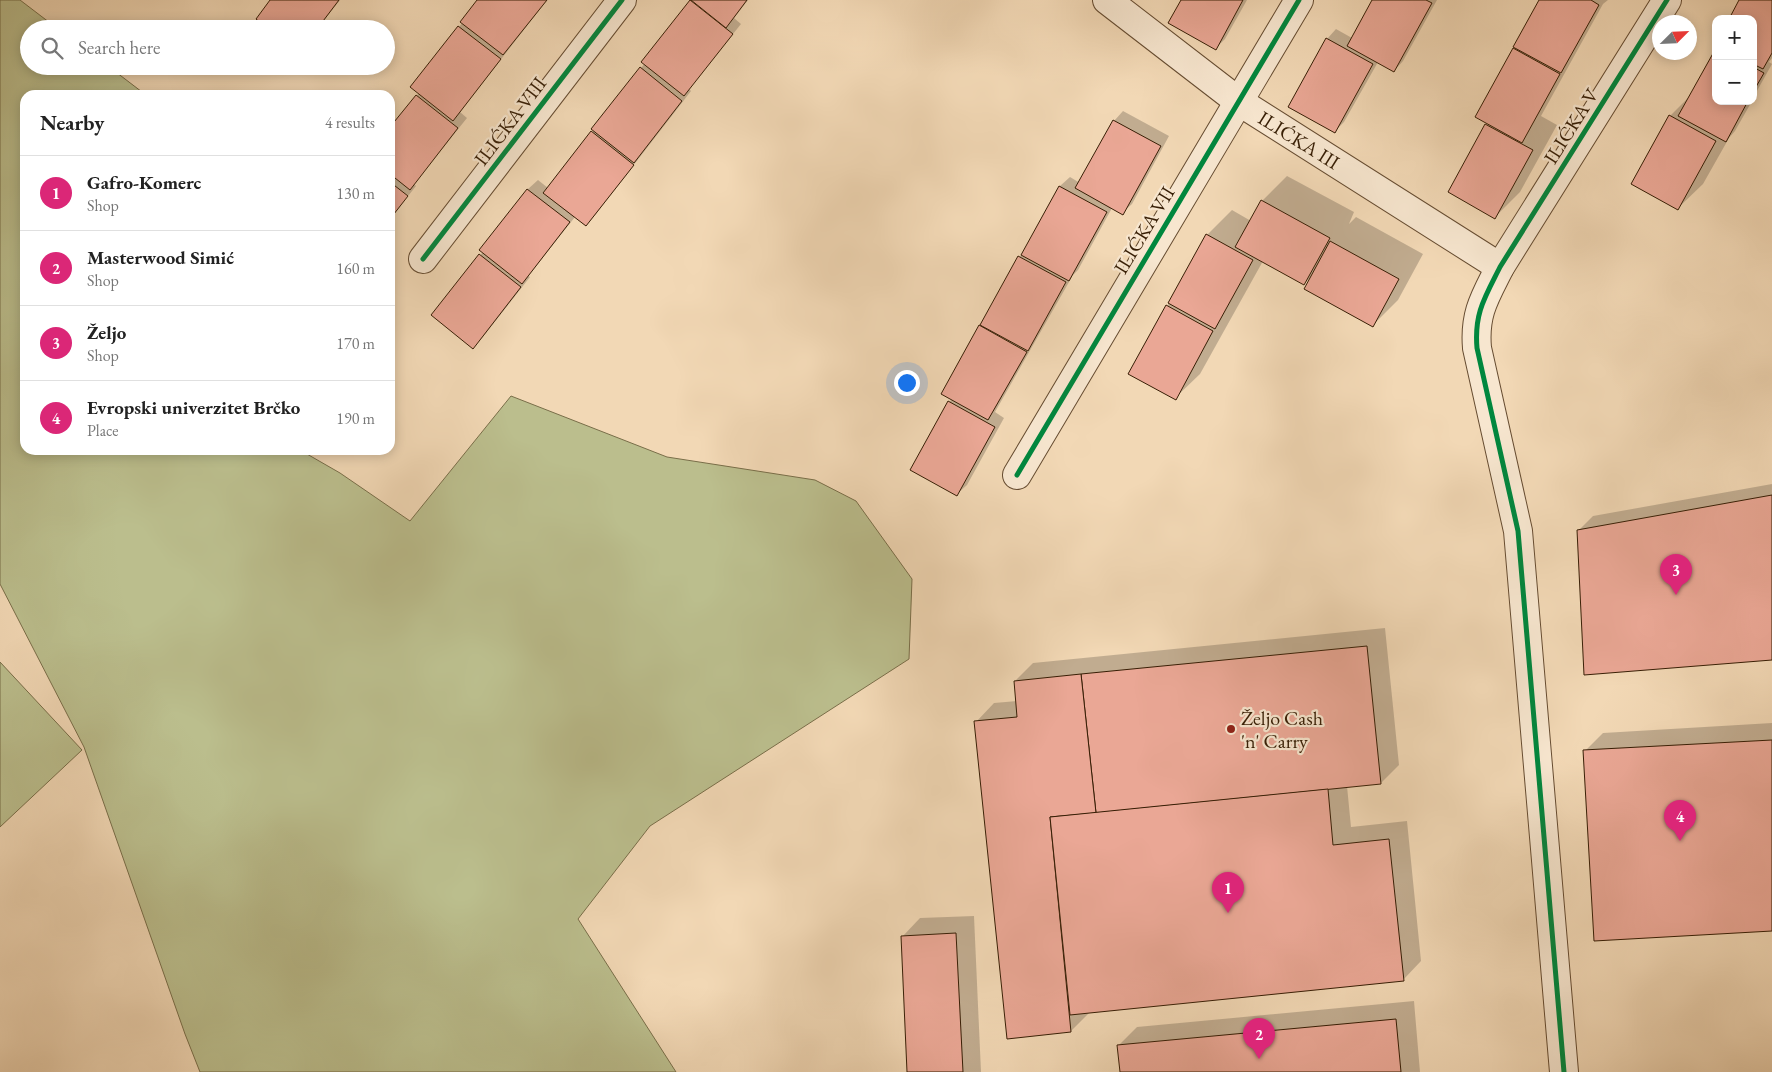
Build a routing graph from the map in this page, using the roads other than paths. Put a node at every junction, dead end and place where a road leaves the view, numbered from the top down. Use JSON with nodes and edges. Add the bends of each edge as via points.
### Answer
{"nodes":[{"id":1,"x":622,"y":0,"type":"edge"},
{"id":2,"x":1107,"y":0,"type":"edge"},
{"id":3,"x":1299,"y":0,"type":"edge"},
{"id":4,"x":1667,"y":0,"type":"edge"},
{"id":5,"x":1238,"y":101,"type":"junction"},
{"id":6,"x":423,"y":259,"type":"dead end"},
{"id":7,"x":1500,"y":267,"type":"junction"},
{"id":8,"x":1017,"y":475,"type":"dead end"},
{"id":9,"x":1564,"y":1072,"type":"edge"}],
"edges":[{"from":1,"to":6,"type":"street","name":"ILIĆKA VIII"},
{"from":2,"to":5,"type":"street","name":"ILIĆKA III"},
{"from":3,"to":5,"type":"street","name":"ILIĆKA VII"},
{"from":4,"to":7,"type":"street","name":"ILIĆKA V"},
{"from":5,"to":7,"type":"street","name":"ILIĆKA III"},
{"from":5,"to":8,"type":"street","name":"ILIĆKA VII"},
{"from":7,"to":9,"type":"street","name":"ILIĆKA V","via":[[1483,301],[1475,331],[1518,531]]}]}
